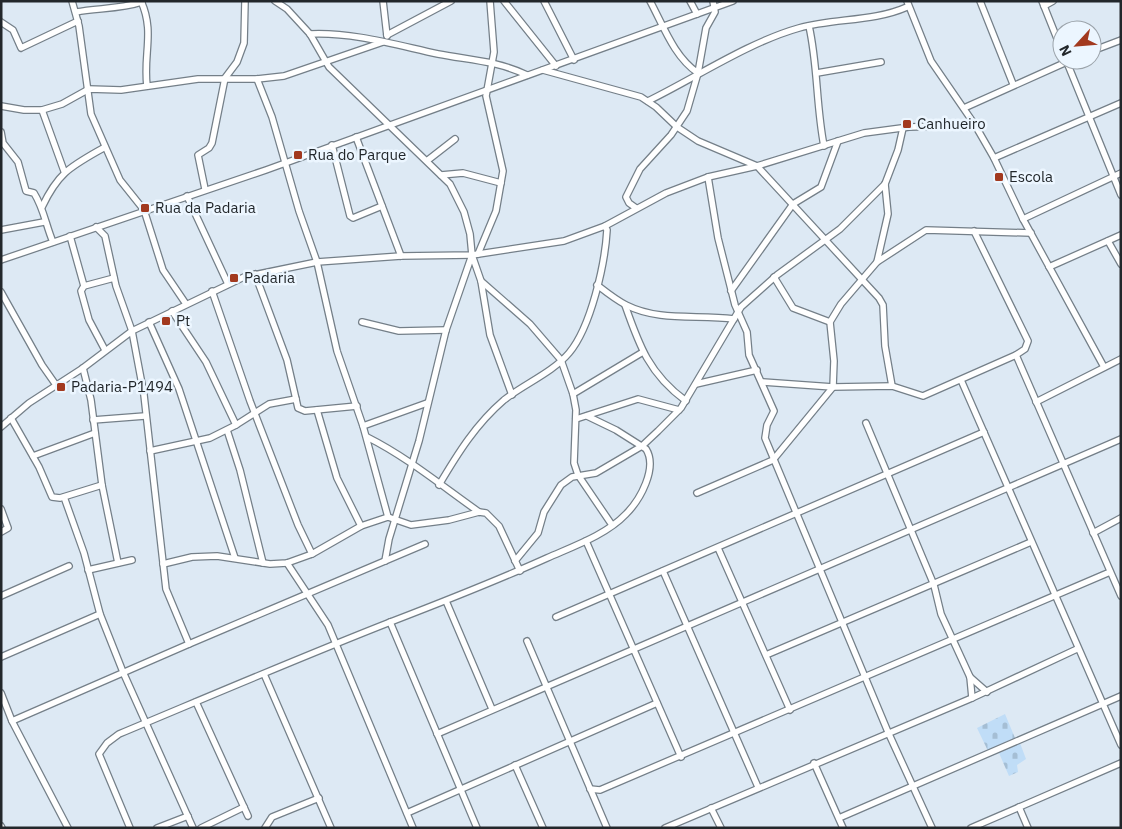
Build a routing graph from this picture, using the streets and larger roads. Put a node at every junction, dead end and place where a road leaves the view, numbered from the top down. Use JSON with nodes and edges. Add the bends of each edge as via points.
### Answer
{"nodes":[{"id":1,"x":72,"y":1,"type":"edge"},
{"id":2,"x":245,"y":1,"type":"edge"},
{"id":3,"x":275,"y":1,"type":"edge"},
{"id":4,"x":383,"y":1,"type":"edge"},
{"id":5,"x":451,"y":1,"type":"edge"},
{"id":6,"x":490,"y":1,"type":"edge"},
{"id":7,"x":504,"y":1,"type":"edge"},
{"id":8,"x":544,"y":1,"type":"edge"},
{"id":9,"x":650,"y":1,"type":"edge"},
{"id":10,"x":690,"y":1,"type":"edge"},
{"id":11,"x":733,"y":1,"type":"edge"},
{"id":12,"x":980,"y":1,"type":"edge"},
{"id":13,"x":1052,"y":1,"type":"edge"},
{"id":14,"x":142,"y":2,"type":"edge"},
{"id":15,"x":442,"y":4,"type":"edge"},
{"id":16,"x":715,"y":4,"type":"edge"},
{"id":17,"x":907,"y":4,"type":"edge"},
{"id":18,"x":1043,"y":4,"type":"edge"},
{"id":19,"x":76,"y":12,"type":"junction"},
{"id":20,"x":697,"y":14,"type":"junction"},
{"id":21,"x":78,"y":20,"type":"junction"},
{"id":22,"x":1,"y":22,"type":"edge"},
{"id":23,"x":809,"y":26,"type":"junction"},
{"id":24,"x":1052,"y":26,"type":"edge"},
{"id":25,"x":664,"y":28,"type":"junction"},
{"id":26,"x":310,"y":34,"type":"junction"},
{"id":27,"x":387,"y":34,"type":"junction"},
{"id":28,"x":1121,"y":40,"type":"edge"},
{"id":29,"x":385,"y":42,"type":"junction"},
{"id":30,"x":1102,"y":48,"type":"edge"},
{"id":31,"x":574,"y":60,"type":"junction"},
{"id":32,"x":326,"y":62,"type":"junction"},
{"id":33,"x":494,"y":62,"type":"junction"},
{"id":34,"x":881,"y":62,"type":"dead end"},
{"id":35,"x":556,"y":66,"type":"junction"},
{"id":36,"x":1052,"y":67,"type":"edge"},
{"id":37,"x":543,"y":70,"type":"junction"},
{"id":38,"x":1071,"y":70,"type":"edge"},
{"id":39,"x":817,"y":73,"type":"junction"},
{"id":40,"x":698,"y":74,"type":"junction"},
{"id":41,"x":527,"y":75,"type":"junction"},
{"id":42,"x":225,"y":78,"type":"junction"},
{"id":43,"x":257,"y":80,"type":"junction"},
{"id":44,"x":1013,"y":84,"type":"junction"},
{"id":45,"x":147,"y":86,"type":"junction"},
{"id":46,"x":89,"y":89,"type":"junction"},
{"id":47,"x":486,"y":89,"type":"junction"},
{"id":48,"x":648,"y":101,"type":"junction"},
{"id":49,"x":1121,"y":103,"type":"edge"},
{"id":50,"x":1,"y":106,"type":"edge"},
{"id":51,"x":964,"y":108,"type":"junction"},
{"id":52,"x":42,"y":110,"type":"junction"},
{"id":53,"x":1089,"y":116,"type":"junction"},
{"id":54,"x":390,"y":124,"type":"junction"},
{"id":55,"x":974,"y":125,"type":"junction"},
{"id":56,"x":677,"y":127,"type":"junction"},
{"id":57,"x":903,"y":128,"type":"junction"},
{"id":58,"x":1,"y":132,"type":"edge"},
{"id":59,"x":356,"y":137,"type":"junction"},
{"id":60,"x":454,"y":139,"type":"dead end"},
{"id":61,"x":838,"y":140,"type":"junction"},
{"id":62,"x":332,"y":145,"type":"junction"},
{"id":63,"x":824,"y":146,"type":"junction"},
{"id":64,"x":105,"y":147,"type":"junction"},
{"id":65,"x":994,"y":158,"type":"junction"},
{"id":66,"x":428,"y":160,"type":"junction"},
{"id":67,"x":286,"y":162,"type":"junction"},
{"id":68,"x":757,"y":166,"type":"junction"},
{"id":69,"x":64,"y":171,"type":"junction"},
{"id":70,"x":1121,"y":173,"type":"edge"},
{"id":71,"x":441,"y":175,"type":"junction"},
{"id":72,"x":1114,"y":176,"type":"junction"},
{"id":73,"x":708,"y":177,"type":"junction"},
{"id":74,"x":502,"y":183,"type":"junction"},
{"id":75,"x":885,"y":184,"type":"junction"},
{"id":76,"x":205,"y":189,"type":"junction"},
{"id":77,"x":1121,"y":195,"type":"edge"},
{"id":78,"x":187,"y":196,"type":"junction"},
{"id":79,"x":793,"y":204,"type":"junction"},
{"id":80,"x":382,"y":206,"type":"junction"},
{"id":81,"x":42,"y":207,"type":"junction"},
{"id":82,"x":636,"y":208,"type":"junction"},
{"id":83,"x":144,"y":210,"type":"junction"},
{"id":84,"x":1023,"y":219,"type":"junction"},
{"id":85,"x":44,"y":222,"type":"junction"},
{"id":86,"x":605,"y":226,"type":"junction"},
{"id":87,"x":96,"y":227,"type":"junction"},
{"id":88,"x":1,"y":230,"type":"edge"},
{"id":89,"x":974,"y":231,"type":"junction"},
{"id":90,"x":1031,"y":234,"type":"junction"},
{"id":91,"x":1121,"y":235,"type":"edge"},
{"id":92,"x":70,"y":236,"type":"junction"},
{"id":93,"x":826,"y":240,"type":"junction"},
{"id":94,"x":1108,"y":241,"type":"junction"},
{"id":95,"x":53,"y":242,"type":"junction"},
{"id":96,"x":475,"y":254,"type":"junction"},
{"id":97,"x":401,"y":256,"type":"junction"},
{"id":98,"x":1,"y":260,"type":"edge"},
{"id":99,"x":317,"y":262,"type":"junction"},
{"id":100,"x":877,"y":262,"type":"junction"},
{"id":101,"x":1121,"y":264,"type":"edge"},
{"id":102,"x":1050,"y":267,"type":"junction"},
{"id":103,"x":255,"y":274,"type":"junction"},
{"id":104,"x":774,"y":277,"type":"junction"},
{"id":105,"x":114,"y":278,"type":"junction"},
{"id":106,"x":862,"y":279,"type":"junction"},
{"id":107,"x":481,"y":281,"type":"junction"},
{"id":108,"x":228,"y":284,"type":"junction"},
{"id":109,"x":597,"y":285,"type":"junction"},
{"id":110,"x":84,"y":286,"type":"junction"},
{"id":111,"x":731,"y":290,"type":"junction"},
{"id":112,"x":212,"y":291,"type":"junction"},
{"id":113,"x":1,"y":292,"type":"edge"},
{"id":114,"x":186,"y":304,"type":"junction"},
{"id":115,"x":625,"y":305,"type":"junction"},
{"id":116,"x":172,"y":311,"type":"junction"},
{"id":117,"x":738,"y":312,"type":"junction"},
{"id":118,"x":734,"y":319,"type":"junction"},
{"id":119,"x":150,"y":322,"type":"junction"},
{"id":120,"x":362,"y":322,"type":"dead end"},
{"id":121,"x":830,"y":322,"type":"junction"},
{"id":122,"x":446,"y":330,"type":"junction"},
{"id":123,"x":132,"y":331,"type":"junction"},
{"id":124,"x":105,"y":350,"type":"junction"},
{"id":125,"x":643,"y":352,"type":"junction"},
{"id":126,"x":1016,"y":355,"type":"junction"},
{"id":127,"x":1121,"y":359,"type":"edge"},
{"id":128,"x":561,"y":360,"type":"junction"},
{"id":129,"x":1104,"y":367,"type":"junction"},
{"id":130,"x":83,"y":368,"type":"junction"},
{"id":131,"x":757,"y":370,"type":"junction"},
{"id":132,"x":961,"y":380,"type":"junction"},
{"id":133,"x":763,"y":382,"type":"junction"},
{"id":134,"x":696,"y":384,"type":"junction"},
{"id":135,"x":56,"y":385,"type":"junction"},
{"id":136,"x":892,"y":386,"type":"junction"},
{"id":137,"x":833,"y":387,"type":"junction"},
{"id":138,"x":573,"y":394,"type":"junction"},
{"id":139,"x":512,"y":395,"type":"junction"},
{"id":140,"x":296,"y":399,"type":"junction"},
{"id":141,"x":686,"y":401,"type":"junction"},
{"id":142,"x":427,"y":402,"type":"junction"},
{"id":143,"x":1036,"y":402,"type":"junction"},
{"id":144,"x":357,"y":406,"type":"junction"},
{"id":145,"x":317,"y":410,"type":"junction"},
{"id":146,"x":679,"y":410,"type":"junction"},
{"id":147,"x":255,"y":413,"type":"junction"},
{"id":148,"x":145,"y":416,"type":"junction"},
{"id":149,"x":587,"y":416,"type":"junction"},
{"id":150,"x":11,"y":418,"type":"junction"},
{"id":151,"x":576,"y":419,"type":"junction"},
{"id":152,"x":93,"y":420,"type":"junction"},
{"id":153,"x":866,"y":423,"type":"dead end"},
{"id":154,"x":236,"y":425,"type":"junction"},
{"id":155,"x":363,"y":426,"type":"junction"},
{"id":156,"x":1,"y":427,"type":"edge"},
{"id":157,"x":227,"y":430,"type":"junction"},
{"id":158,"x":984,"y":432,"type":"junction"},
{"id":159,"x":95,"y":433,"type":"junction"},
{"id":160,"x":367,"y":437,"type":"junction"},
{"id":161,"x":1121,"y":439,"type":"edge"},
{"id":162,"x":196,"y":441,"type":"junction"},
{"id":163,"x":642,"y":446,"type":"junction"},
{"id":164,"x":150,"y":451,"type":"junction"},
{"id":165,"x":33,"y":456,"type":"junction"},
{"id":166,"x":773,"y":460,"type":"junction"},
{"id":167,"x":412,"y":464,"type":"junction"},
{"id":168,"x":1062,"y":464,"type":"junction"},
{"id":169,"x":578,"y":475,"type":"junction"},
{"id":170,"x":887,"y":475,"type":"junction"},
{"id":171,"x":440,"y":484,"type":"junction"},
{"id":172,"x":102,"y":485,"type":"junction"},
{"id":173,"x":1009,"y":487,"type":"junction"},
{"id":174,"x":697,"y":493,"type":"dead end"},
{"id":175,"x":64,"y":497,"type":"junction"},
{"id":176,"x":1,"y":509,"type":"edge"},
{"id":177,"x":479,"y":512,"type":"junction"},
{"id":178,"x":797,"y":514,"type":"junction"},
{"id":179,"x":388,"y":517,"type":"junction"},
{"id":180,"x":1121,"y":518,"type":"edge"},
{"id":181,"x":395,"y":522,"type":"junction"},
{"id":182,"x":612,"y":525,"type":"junction"},
{"id":183,"x":361,"y":526,"type":"junction"},
{"id":184,"x":910,"y":528,"type":"junction"},
{"id":185,"x":1,"y":532,"type":"edge"},
{"id":186,"x":1092,"y":533,"type":"junction"},
{"id":187,"x":586,"y":541,"type":"junction"},
{"id":188,"x":1031,"y":542,"type":"junction"},
{"id":189,"x":425,"y":544,"type":"dead end"},
{"id":190,"x":718,"y":548,"type":"junction"},
{"id":191,"x":312,"y":554,"type":"junction"},
{"id":192,"x":235,"y":558,"type":"junction"},
{"id":193,"x":132,"y":560,"type":"dead end"},
{"id":194,"x":385,"y":561,"type":"junction"},
{"id":195,"x":515,"y":561,"type":"junction"},
{"id":196,"x":118,"y":562,"type":"junction"},
{"id":197,"x":264,"y":563,"type":"junction"},
{"id":198,"x":287,"y":563,"type":"junction"},
{"id":199,"x":164,"y":564,"type":"junction"},
{"id":200,"x":69,"y":566,"type":"dead end"},
{"id":201,"x":820,"y":568,"type":"junction"},
{"id":202,"x":88,"y":570,"type":"junction"},
{"id":203,"x":520,"y":571,"type":"junction"},
{"id":204,"x":663,"y":571,"type":"junction"},
{"id":205,"x":1110,"y":572,"type":"junction"},
{"id":206,"x":934,"y":585,"type":"junction"},
{"id":207,"x":610,"y":593,"type":"junction"},
{"id":208,"x":306,"y":594,"type":"junction"},
{"id":209,"x":1055,"y":595,"type":"junction"},
{"id":210,"x":1,"y":596,"type":"edge"},
{"id":211,"x":1121,"y":596,"type":"edge"},
{"id":212,"x":446,"y":601,"type":"junction"},
{"id":213,"x":742,"y":602,"type":"junction"},
{"id":214,"x":100,"y":614,"type":"junction"},
{"id":215,"x":556,"y":617,"type":"dead end"},
{"id":216,"x":390,"y":622,"type":"junction"},
{"id":217,"x":843,"y":622,"type":"junction"},
{"id":218,"x":688,"y":625,"type":"junction"},
{"id":219,"x":954,"y":639,"type":"junction"},
{"id":220,"x":527,"y":641,"type":"dead end"},
{"id":221,"x":189,"y":644,"type":"junction"},
{"id":222,"x":335,"y":644,"type":"junction"},
{"id":223,"x":634,"y":648,"type":"junction"},
{"id":224,"x":1077,"y":649,"type":"junction"},
{"id":225,"x":766,"y":655,"type":"junction"},
{"id":226,"x":1,"y":657,"type":"edge"},
{"id":227,"x":123,"y":672,"type":"junction"},
{"id":228,"x":264,"y":674,"type":"junction"},
{"id":229,"x":866,"y":676,"type":"junction"},
{"id":230,"x":970,"y":677,"type":"junction"},
{"id":231,"x":546,"y":686,"type":"junction"},
{"id":232,"x":986,"y":692,"type":"junction"},
{"id":233,"x":1,"y":693,"type":"edge"},
{"id":234,"x":1121,"y":696,"type":"edge"},
{"id":235,"x":972,"y":698,"type":"junction"},
{"id":236,"x":196,"y":702,"type":"junction"},
{"id":237,"x":657,"y":702,"type":"junction"},
{"id":238,"x":1102,"y":705,"type":"junction"},
{"id":239,"x":492,"y":709,"type":"junction"},
{"id":240,"x":790,"y":710,"type":"junction"},
{"id":241,"x":12,"y":722,"type":"junction"},
{"id":242,"x":146,"y":723,"type":"junction"},
{"id":243,"x":888,"y":732,"type":"junction"},
{"id":244,"x":735,"y":733,"type":"junction"},
{"id":245,"x":437,"y":734,"type":"junction"},
{"id":246,"x":570,"y":741,"type":"junction"},
{"id":247,"x":1121,"y":745,"type":"edge"},
{"id":248,"x":680,"y":757,"type":"junction"},
{"id":249,"x":814,"y":763,"type":"junction"},
{"id":250,"x":1121,"y":763,"type":"edge"},
{"id":251,"x":516,"y":765,"type":"junction"},
{"id":252,"x":758,"y":787,"type":"junction"},
{"id":253,"x":913,"y":788,"type":"junction"},
{"id":254,"x":590,"y":789,"type":"junction"},
{"id":255,"x":461,"y":790,"type":"junction"},
{"id":256,"x":600,"y":790,"type":"junction"},
{"id":257,"x":319,"y":798,"type":"junction"},
{"id":258,"x":594,"y":799,"type":"junction"},
{"id":259,"x":244,"y":807,"type":"junction"},
{"id":260,"x":1018,"y":807,"type":"junction"},
{"id":261,"x":711,"y":808,"type":"junction"},
{"id":262,"x":407,"y":813,"type":"junction"},
{"id":263,"x":188,"y":816,"type":"junction"},
{"id":264,"x":248,"y":816,"type":"dead end"},
{"id":265,"x":839,"y":818,"type":"junction"},
{"id":266,"x":68,"y":828,"type":"edge"},
{"id":267,"x":130,"y":828,"type":"edge"},
{"id":268,"x":157,"y":828,"type":"edge"},
{"id":269,"x":193,"y":828,"type":"edge"},
{"id":270,"x":201,"y":828,"type":"edge"},
{"id":271,"x":265,"y":828,"type":"edge"},
{"id":272,"x":331,"y":828,"type":"edge"},
{"id":273,"x":413,"y":828,"type":"edge"},
{"id":274,"x":477,"y":828,"type":"edge"},
{"id":275,"x":543,"y":828,"type":"edge"},
{"id":276,"x":607,"y":828,"type":"edge"},
{"id":277,"x":665,"y":828,"type":"edge"},
{"id":278,"x":721,"y":828,"type":"edge"},
{"id":279,"x":843,"y":828,"type":"edge"},
{"id":280,"x":932,"y":828,"type":"edge"},
{"id":281,"x":971,"y":828,"type":"edge"},
{"id":282,"x":1028,"y":828,"type":"edge"}],
"edges":[{"from":1,"to":19,"type":"street"},
{"from":2,"to":42,"type":"street","via":[[244,42],[237,62]]},
{"from":3,"to":26,"type":"street"},
{"from":4,"to":27,"type":"street"},
{"from":5,"to":15,"type":"street"},
{"from":6,"to":33,"type":"street"},
{"from":7,"to":35,"type":"street"},
{"from":8,"to":31,"type":"street"},
{"from":9,"to":25,"type":"street"},
{"from":10,"to":20,"type":"street"},
{"from":11,"to":16,"type":"street"},
{"from":12,"to":44,"type":"street"},
{"from":13,"to":18,"type":"street"},
{"from":14,"to":19,"type":"street"},
{"from":14,"to":45,"type":"street","via":[[150,29],[145,69]]},
{"from":15,"to":27,"type":"street"},
{"from":16,"to":20,"type":"street"},
{"from":16,"to":40,"type":"street","via":[[706,28]]},
{"from":17,"to":23,"type":"street","via":[[881,16]]},
{"from":17,"to":51,"type":"street","via":[[931,61]]},
{"from":18,"to":24,"type":"street"},
{"from":19,"to":21,"type":"street"},
{"from":20,"to":25,"type":"street"},
{"from":21,"to":22,"type":"street","via":[[21,48],[13,30]]},
{"from":21,"to":46,"type":"street"},
{"from":23,"to":39,"type":"street"},
{"from":23,"to":40,"type":"street","via":[[778,35]]},
{"from":25,"to":31,"type":"street"},
{"from":25,"to":40,"type":"street","via":[[686,63]]},
{"from":26,"to":29,"type":"street","via":[[342,34]]},
{"from":26,"to":32,"type":"street"},
{"from":27,"to":29,"type":"street"},
{"from":28,"to":30,"type":"street"},
{"from":29,"to":32,"type":"street"},
{"from":29,"to":33,"type":"street"},
{"from":31,"to":35,"type":"street"},
{"from":32,"to":43,"type":"street","via":[[284,76]]},
{"from":32,"to":54,"type":"street"},
{"from":33,"to":41,"type":"street"},
{"from":33,"to":47,"type":"street"},
{"from":34,"to":39,"type":"street"},
{"from":35,"to":37,"type":"street"},
{"from":36,"to":44,"type":"street"},
{"from":37,"to":41,"type":"street"},
{"from":37,"to":48,"type":"street"},
{"from":38,"to":53,"type":"street"},
{"from":39,"to":63,"type":"street","via":[[818,110]]},
{"from":40,"to":48,"type":"street"},
{"from":40,"to":56,"type":"street","via":[[687,111]]},
{"from":41,"to":47,"type":"street"},
{"from":42,"to":43,"type":"street"},
{"from":42,"to":45,"type":"street"},
{"from":42,"to":76,"type":"street","via":[[212,143],[198,154]]},
{"from":43,"to":67,"type":"street"},
{"from":44,"to":51,"type":"street"},
{"from":45,"to":46,"type":"street","via":[[121,90]]},
{"from":46,"to":52,"type":"street","via":[[62,104]]},
{"from":46,"to":64,"type":"street","via":[[91,114]]},
{"from":47,"to":54,"type":"street"},
{"from":47,"to":74,"type":"street"},
{"from":48,"to":56,"type":"street"},
{"from":49,"to":53,"type":"street"},
{"from":50,"to":52,"type":"street"},
{"from":51,"to":55,"type":"street"},
{"from":52,"to":69,"type":"street"},
{"from":53,"to":65,"type":"street"},
{"from":53,"to":72,"type":"street"},
{"from":54,"to":59,"type":"street"},
{"from":54,"to":66,"type":"street"},
{"from":55,"to":57,"type":"street"},
{"from":55,"to":65,"type":"street"},
{"from":56,"to":68,"type":"street","via":[[698,141]]},
{"from":56,"to":82,"type":"street","via":[[640,169],[626,200]]},
{"from":57,"to":61,"type":"street"},
{"from":57,"to":75,"type":"street"},
{"from":58,"to":81,"type":"street","via":[[3,143],[18,162],[26,191],[34,193]]},
{"from":59,"to":62,"type":"street"},
{"from":59,"to":80,"type":"street"},
{"from":60,"to":66,"type":"street"},
{"from":61,"to":63,"type":"street"},
{"from":61,"to":79,"type":"street","via":[[820,187]]},
{"from":62,"to":67,"type":"street"},
{"from":62,"to":80,"type":"street","via":[[350,216],[353,218]]},
{"from":63,"to":68,"type":"street"},
{"from":64,"to":69,"type":"street"},
{"from":64,"to":83,"type":"street","via":[[120,180]]},
{"from":65,"to":84,"type":"street"},
{"from":66,"to":71,"type":"street"},
{"from":67,"to":76,"type":"street"},
{"from":67,"to":99,"type":"street"},
{"from":68,"to":73,"type":"street"},
{"from":68,"to":79,"type":"street"},
{"from":69,"to":81,"type":"street","via":[[50,189]]},
{"from":70,"to":72,"type":"street"},
{"from":71,"to":74,"type":"street","via":[[463,173]]},
{"from":71,"to":96,"type":"street","via":[[450,184],[464,212]]},
{"from":72,"to":77,"type":"street"},
{"from":72,"to":84,"type":"street"},
{"from":73,"to":82,"type":"street"},
{"from":73,"to":111,"type":"street"},
{"from":74,"to":96,"type":"street","via":[[496,211]]},
{"from":75,"to":93,"type":"street","via":[[856,215]]},
{"from":75,"to":100,"type":"street","via":[[888,214]]},
{"from":76,"to":78,"type":"street"},
{"from":78,"to":83,"type":"street"},
{"from":78,"to":108,"type":"street"},
{"from":79,"to":93,"type":"street"},
{"from":79,"to":111,"type":"street"},
{"from":80,"to":97,"type":"street"},
{"from":81,"to":85,"type":"street"},
{"from":82,"to":86,"type":"street"},
{"from":83,"to":87,"type":"street"},
{"from":83,"to":114,"type":"street","via":[[163,270]]},
{"from":84,"to":90,"type":"street"},
{"from":85,"to":88,"type":"street"},
{"from":85,"to":95,"type":"street"},
{"from":86,"to":96,"type":"street","via":[[564,241]]},
{"from":86,"to":109,"type":"street","via":[[606,245]]},
{"from":87,"to":92,"type":"street"},
{"from":87,"to":105,"type":"street","via":[[106,236]]},
{"from":89,"to":90,"type":"street"},
{"from":89,"to":100,"type":"street","via":[[926,230]]},
{"from":89,"to":126,"type":"street","via":[[1028,341],[1025,349]]},
{"from":90,"to":102,"type":"street"},
{"from":91,"to":94,"type":"street"},
{"from":92,"to":95,"type":"street"},
{"from":92,"to":110,"type":"street"},
{"from":93,"to":104,"type":"street"},
{"from":93,"to":106,"type":"street"},
{"from":94,"to":101,"type":"street"},
{"from":94,"to":102,"type":"street"},
{"from":95,"to":98,"type":"street"},
{"from":96,"to":97,"type":"street"},
{"from":96,"to":107,"type":"street"},
{"from":96,"to":122,"type":"street"},
{"from":97,"to":99,"type":"street"},
{"from":99,"to":103,"type":"street"},
{"from":99,"to":144,"type":"street","via":[[345,380]]},
{"from":100,"to":106,"type":"street"},
{"from":102,"to":129,"type":"street"},
{"from":103,"to":108,"type":"street"},
{"from":103,"to":140,"type":"street","via":[[284,352]]},
{"from":104,"to":117,"type":"street"},
{"from":104,"to":121,"type":"street","via":[[793,308]]},
{"from":105,"to":110,"type":"street"},
{"from":105,"to":123,"type":"street"},
{"from":106,"to":121,"type":"street"},
{"from":106,"to":136,"type":"street","via":[[882,305]]},
{"from":107,"to":128,"type":"street","via":[[530,324]]},
{"from":107,"to":139,"type":"street","via":[[490,335]]},
{"from":108,"to":112,"type":"street"},
{"from":109,"to":115,"type":"street"},
{"from":109,"to":128,"type":"street","via":[[577,341]]},
{"from":110,"to":124,"type":"street","via":[[81,291],[89,320]]},
{"from":111,"to":117,"type":"street"},
{"from":112,"to":114,"type":"street"},
{"from":112,"to":147,"type":"street"},
{"from":113,"to":135,"type":"street"},
{"from":114,"to":116,"type":"street"},
{"from":115,"to":118,"type":"street","via":[[664,316]]},
{"from":115,"to":125,"type":"street"},
{"from":116,"to":119,"type":"street"},
{"from":116,"to":154,"type":"street","via":[[206,362]]},
{"from":117,"to":118,"type":"street"},
{"from":117,"to":131,"type":"street","via":[[747,332],[749,355]]},
{"from":118,"to":134,"type":"street"},
{"from":119,"to":123,"type":"street"},
{"from":119,"to":162,"type":"street","via":[[179,389]]},
{"from":120,"to":122,"type":"street","via":[[399,331]]},
{"from":121,"to":137,"type":"street"},
{"from":122,"to":142,"type":"street"},
{"from":123,"to":124,"type":"street"},
{"from":123,"to":148,"type":"street"},
{"from":124,"to":130,"type":"street"},
{"from":125,"to":138,"type":"street"},
{"from":125,"to":141,"type":"street","via":[[662,382]]},
{"from":126,"to":132,"type":"street"},
{"from":126,"to":143,"type":"street"},
{"from":127,"to":129,"type":"street"},
{"from":128,"to":138,"type":"street"},
{"from":128,"to":139,"type":"street"},
{"from":129,"to":143,"type":"street"},
{"from":130,"to":135,"type":"street"},
{"from":130,"to":152,"type":"street"},
{"from":131,"to":133,"type":"street"},
{"from":131,"to":134,"type":"street"},
{"from":132,"to":136,"type":"street","via":[[924,396]]},
{"from":132,"to":158,"type":"street"},
{"from":133,"to":137,"type":"street"},
{"from":133,"to":166,"type":"street","via":[[774,411],[765,431]]},
{"from":134,"to":141,"type":"street"},
{"from":135,"to":150,"type":"street"},
{"from":136,"to":137,"type":"street"},
{"from":137,"to":166,"type":"street"},
{"from":138,"to":151,"type":"street"},
{"from":139,"to":171,"type":"street","via":[[473,431]]},
{"from":140,"to":145,"type":"street","via":[[301,411]]},
{"from":140,"to":147,"type":"street","via":[[269,404]]},
{"from":141,"to":146,"type":"street"},
{"from":142,"to":155,"type":"street"},
{"from":142,"to":167,"type":"street"},
{"from":143,"to":168,"type":"street"},
{"from":144,"to":145,"type":"street"},
{"from":144,"to":155,"type":"street"},
{"from":145,"to":183,"type":"street","via":[[337,478]]},
{"from":146,"to":149,"type":"street","via":[[638,399]]},
{"from":146,"to":163,"type":"street"},
{"from":147,"to":154,"type":"street"},
{"from":147,"to":191,"type":"street"},
{"from":148,"to":152,"type":"street"},
{"from":148,"to":164,"type":"street"},
{"from":149,"to":151,"type":"street"},
{"from":149,"to":163,"type":"street"},
{"from":150,"to":156,"type":"street"},
{"from":150,"to":165,"type":"street"},
{"from":151,"to":169,"type":"street","via":[[574,463]]},
{"from":152,"to":159,"type":"street"},
{"from":153,"to":170,"type":"street"},
{"from":154,"to":157,"type":"street"},
{"from":155,"to":160,"type":"street"},
{"from":157,"to":162,"type":"street"},
{"from":157,"to":197,"type":"street"},
{"from":158,"to":170,"type":"street"},
{"from":158,"to":173,"type":"street"},
{"from":159,"to":165,"type":"street"},
{"from":159,"to":172,"type":"street"},
{"from":160,"to":167,"type":"street"},
{"from":160,"to":179,"type":"street"},
{"from":161,"to":168,"type":"street"},
{"from":162,"to":164,"type":"street"},
{"from":162,"to":192,"type":"street"},
{"from":163,"to":169,"type":"street","via":[[596,473]]},
{"from":163,"to":182,"type":"street","via":[[650,459],[643,490],[626,514]]},
{"from":164,"to":199,"type":"street"},
{"from":165,"to":175,"type":"street","via":[[52,497]]},
{"from":166,"to":174,"type":"street"},
{"from":166,"to":178,"type":"street"},
{"from":167,"to":171,"type":"street"},
{"from":167,"to":181,"type":"street"},
{"from":168,"to":173,"type":"street"},
{"from":168,"to":186,"type":"street"},
{"from":169,"to":182,"type":"street"},
{"from":169,"to":195,"type":"street","via":[[561,485],[544,512],[538,533]]},
{"from":170,"to":178,"type":"street"},
{"from":170,"to":184,"type":"street"},
{"from":171,"to":177,"type":"street"},
{"from":172,"to":175,"type":"street"},
{"from":172,"to":196,"type":"street"},
{"from":173,"to":184,"type":"street"},
{"from":173,"to":188,"type":"street"},
{"from":175,"to":202,"type":"street"},
{"from":176,"to":185,"type":"street","via":[[8,528]]},
{"from":177,"to":181,"type":"street","via":[[411,525]]},
{"from":177,"to":195,"type":"street","via":[[494,518]]},
{"from":178,"to":190,"type":"street"},
{"from":178,"to":201,"type":"street"},
{"from":179,"to":181,"type":"street"},
{"from":179,"to":183,"type":"street"},
{"from":180,"to":186,"type":"street"},
{"from":181,"to":194,"type":"street"},
{"from":182,"to":187,"type":"street"},
{"from":183,"to":191,"type":"street"},
{"from":184,"to":201,"type":"street"},
{"from":184,"to":206,"type":"street"},
{"from":186,"to":205,"type":"street"},
{"from":187,"to":203,"type":"street"},
{"from":187,"to":207,"type":"street"},
{"from":188,"to":206,"type":"street"},
{"from":188,"to":209,"type":"street"},
{"from":189,"to":194,"type":"street"},
{"from":190,"to":204,"type":"street"},
{"from":190,"to":213,"type":"street"},
{"from":191,"to":198,"type":"street"},
{"from":192,"to":197,"type":"street"},
{"from":192,"to":199,"type":"street","via":[[192,557]]},
{"from":193,"to":196,"type":"street"},
{"from":194,"to":208,"type":"street"},
{"from":195,"to":203,"type":"street"},
{"from":196,"to":202,"type":"street"},
{"from":197,"to":198,"type":"street"},
{"from":198,"to":208,"type":"street"},
{"from":199,"to":221,"type":"street","via":[[168,597]]},
{"from":200,"to":210,"type":"street"},
{"from":201,"to":213,"type":"street"},
{"from":201,"to":217,"type":"street"},
{"from":202,"to":214,"type":"street"},
{"from":203,"to":212,"type":"street"},
{"from":204,"to":207,"type":"street"},
{"from":204,"to":218,"type":"street"},
{"from":205,"to":209,"type":"street"},
{"from":205,"to":211,"type":"street"},
{"from":206,"to":217,"type":"street"},
{"from":206,"to":219,"type":"street","via":[[941,614]]},
{"from":207,"to":215,"type":"street"},
{"from":207,"to":223,"type":"street"},
{"from":208,"to":221,"type":"street"},
{"from":208,"to":222,"type":"street","via":[[322,614]]},
{"from":209,"to":219,"type":"street"},
{"from":209,"to":224,"type":"street"},
{"from":212,"to":216,"type":"street"},
{"from":212,"to":239,"type":"street"},
{"from":213,"to":218,"type":"street"},
{"from":213,"to":225,"type":"street"},
{"from":214,"to":226,"type":"street"},
{"from":214,"to":227,"type":"street"},
{"from":216,"to":222,"type":"street"},
{"from":216,"to":245,"type":"street"},
{"from":217,"to":225,"type":"street"},
{"from":217,"to":229,"type":"street"},
{"from":218,"to":223,"type":"street"},
{"from":218,"to":244,"type":"street"},
{"from":219,"to":229,"type":"street"},
{"from":219,"to":230,"type":"street"},
{"from":220,"to":231,"type":"street"},
{"from":221,"to":227,"type":"street"},
{"from":222,"to":228,"type":"street"},
{"from":222,"to":262,"type":"street"},
{"from":223,"to":231,"type":"street"},
{"from":223,"to":237,"type":"street"},
{"from":224,"to":232,"type":"street"},
{"from":224,"to":238,"type":"street"},
{"from":225,"to":240,"type":"street"},
{"from":227,"to":241,"type":"street"},
{"from":227,"to":242,"type":"street"},
{"from":228,"to":236,"type":"street"},
{"from":228,"to":257,"type":"street"},
{"from":229,"to":240,"type":"street"},
{"from":229,"to":243,"type":"street"},
{"from":230,"to":232,"type":"street"},
{"from":230,"to":235,"type":"street"},
{"from":231,"to":239,"type":"street"},
{"from":231,"to":246,"type":"street"},
{"from":232,"to":235,"type":"street"},
{"from":233,"to":241,"type":"street"},
{"from":234,"to":238,"type":"street"},
{"from":235,"to":243,"type":"street"},
{"from":236,"to":242,"type":"street"},
{"from":236,"to":259,"type":"street"},
{"from":237,"to":246,"type":"street"},
{"from":237,"to":248,"type":"street"},
{"from":238,"to":247,"type":"street"},
{"from":238,"to":253,"type":"street"},
{"from":239,"to":245,"type":"street"},
{"from":240,"to":244,"type":"street"},
{"from":241,"to":266,"type":"street"},
{"from":242,"to":263,"type":"street"},
{"from":242,"to":267,"type":"street","via":[[119,734],[99,754]]},
{"from":243,"to":249,"type":"street"},
{"from":243,"to":253,"type":"street"},
{"from":244,"to":248,"type":"street"},
{"from":244,"to":252,"type":"street"},
{"from":245,"to":255,"type":"street"},
{"from":246,"to":251,"type":"street"},
{"from":246,"to":254,"type":"street"},
{"from":248,"to":256,"type":"street"},
{"from":249,"to":252,"type":"street"},
{"from":249,"to":265,"type":"street"},
{"from":250,"to":260,"type":"street"},
{"from":251,"to":255,"type":"street"},
{"from":251,"to":275,"type":"street"},
{"from":252,"to":261,"type":"street"},
{"from":253,"to":265,"type":"street"},
{"from":253,"to":280,"type":"street"},
{"from":254,"to":256,"type":"street"},
{"from":254,"to":258,"type":"street"},
{"from":255,"to":262,"type":"street"},
{"from":255,"to":274,"type":"street"},
{"from":256,"to":258,"type":"street"},
{"from":257,"to":271,"type":"street","via":[[272,817]]},
{"from":257,"to":272,"type":"street"},
{"from":258,"to":276,"type":"street"},
{"from":259,"to":264,"type":"street"},
{"from":259,"to":270,"type":"street"},
{"from":260,"to":281,"type":"street"},
{"from":260,"to":282,"type":"street"},
{"from":261,"to":277,"type":"street"},
{"from":261,"to":278,"type":"street"},
{"from":262,"to":273,"type":"street"},
{"from":263,"to":268,"type":"street"},
{"from":263,"to":269,"type":"street"},
{"from":265,"to":279,"type":"street"}]}
